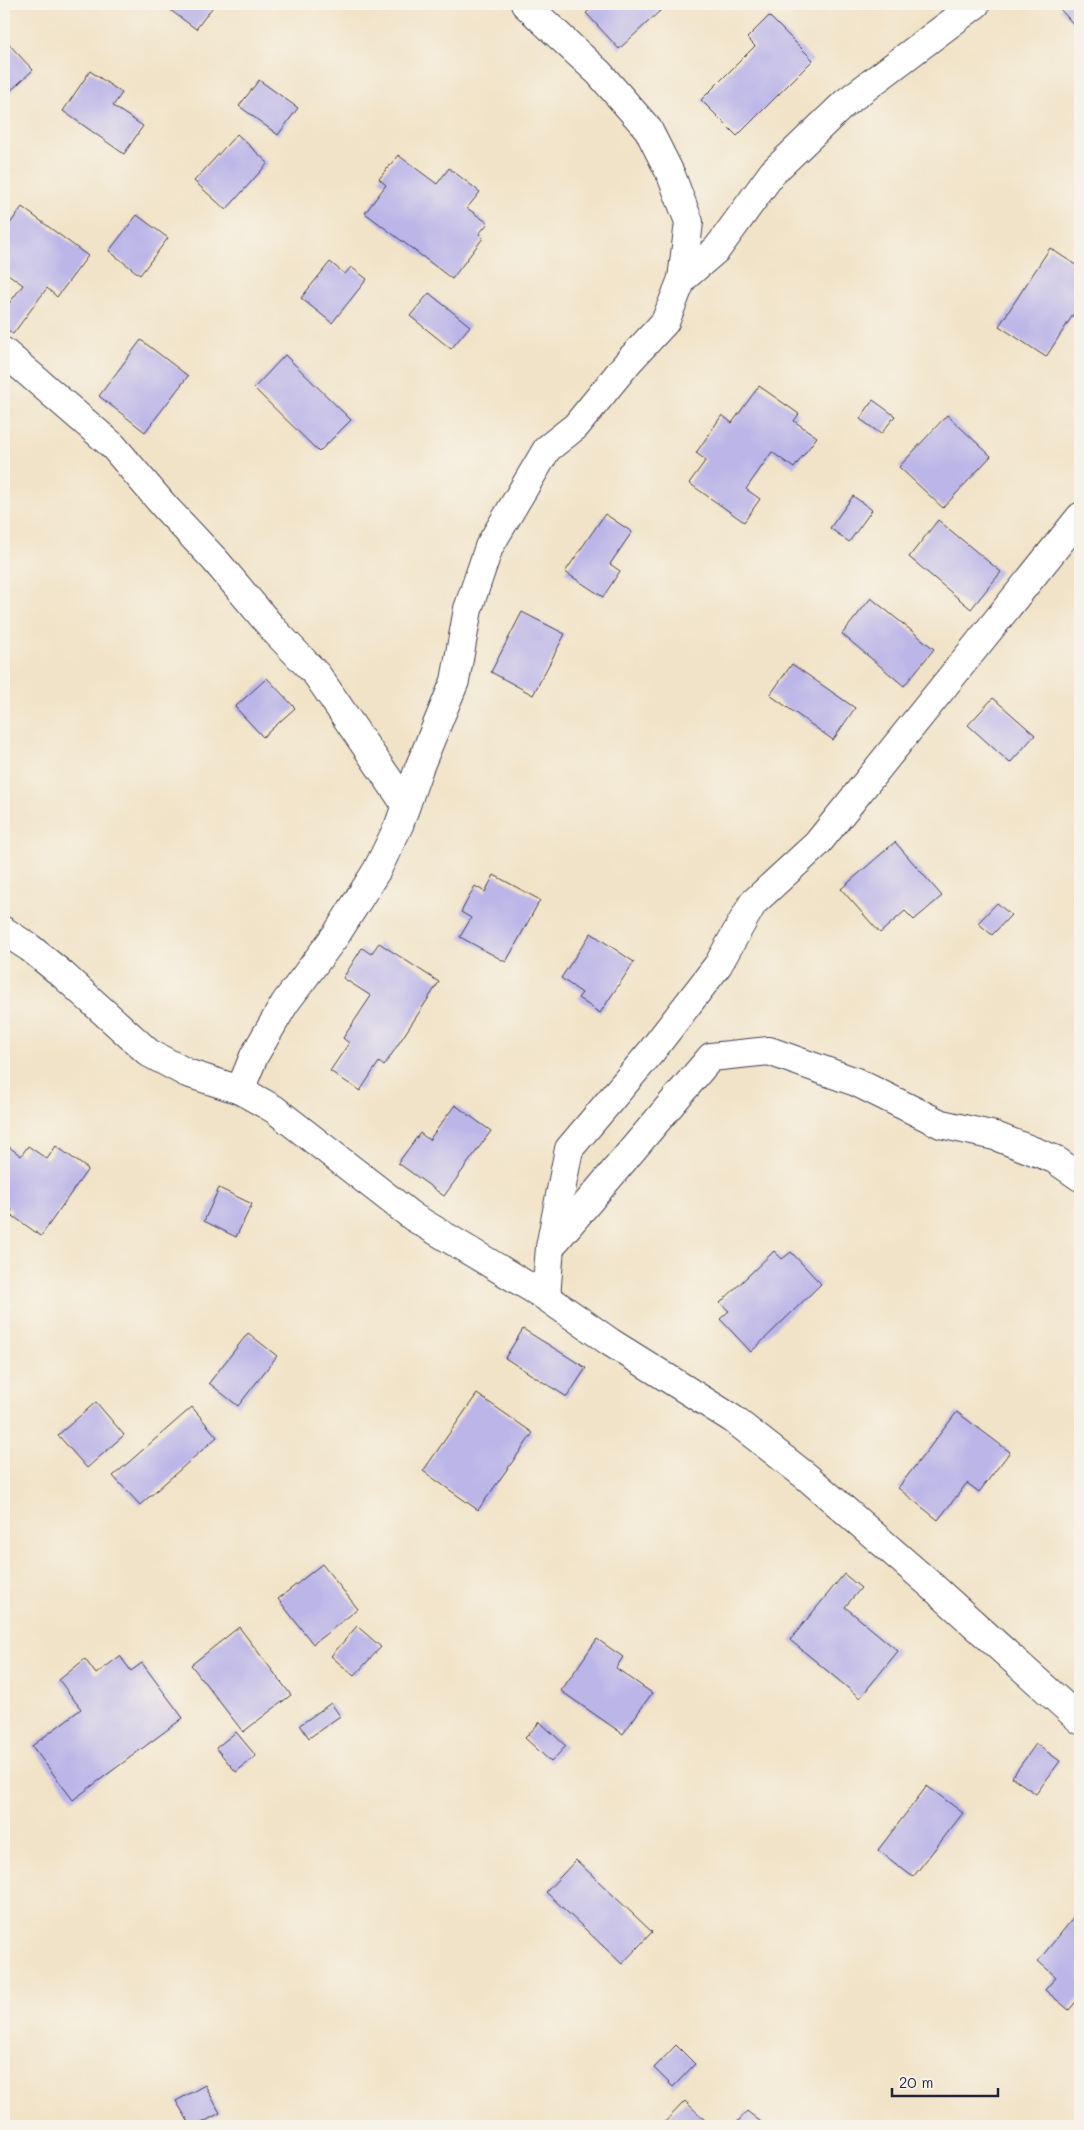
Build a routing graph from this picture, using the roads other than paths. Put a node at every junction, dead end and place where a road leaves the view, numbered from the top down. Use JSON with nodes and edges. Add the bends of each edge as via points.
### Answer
{"nodes":[{"id":1,"x":525,"y":4,"type":"edge"},
{"id":2,"x":976,"y":4,"type":"edge"},
{"id":3,"x":682,"y":279,"type":"junction"},
{"id":4,"x":4,"y":352,"type":"edge"},
{"id":5,"x":1080,"y":517,"type":"edge"},
{"id":6,"x":406,"y":805,"type":"junction"},
{"id":7,"x":4,"y":931,"type":"edge"},
{"id":8,"x":240,"y":1090,"type":"junction"},
{"id":9,"x":1080,"y":1177,"type":"edge"},
{"id":10,"x":550,"y":1247,"type":"junction"},
{"id":11,"x":546,"y":1297,"type":"junction"},
{"id":12,"x":1080,"y":1720,"type":"edge"}],
"edges":[{"from":1,"to":3,"type":"street","via":[[599,73],[648,130],[671,175],[689,222]]},
{"from":2,"to":3,"type":"street","via":[[844,103],[773,172],[717,249]]},
{"from":3,"to":6,"type":"street","via":[[665,322],[576,426],[547,449],[489,547],[468,609],[455,681]]},
{"from":4,"to":6,"type":"street","via":[[113,446],[216,560],[274,630],[317,675]]},
{"from":5,"to":10,"type":"street","via":[[817,844],[753,904],[718,965],[651,1052],[569,1149]]},
{"from":6,"to":8,"type":"street","via":[[377,870],[336,935],[285,1003],[254,1056]]},
{"from":7,"to":8,"type":"street","via":[[62,974],[149,1053],[187,1073]]},
{"from":8,"to":11,"type":"street","via":[[274,1109],[414,1217]]},
{"from":9,"to":10,"type":"street","via":[[1054,1159],[996,1136],[941,1124],[856,1082],[768,1051],[711,1057]]},
{"from":10,"to":11,"type":"street"},
{"from":11,"to":12,"type":"street","via":[[610,1342],[733,1419],[800,1471]]}]}
